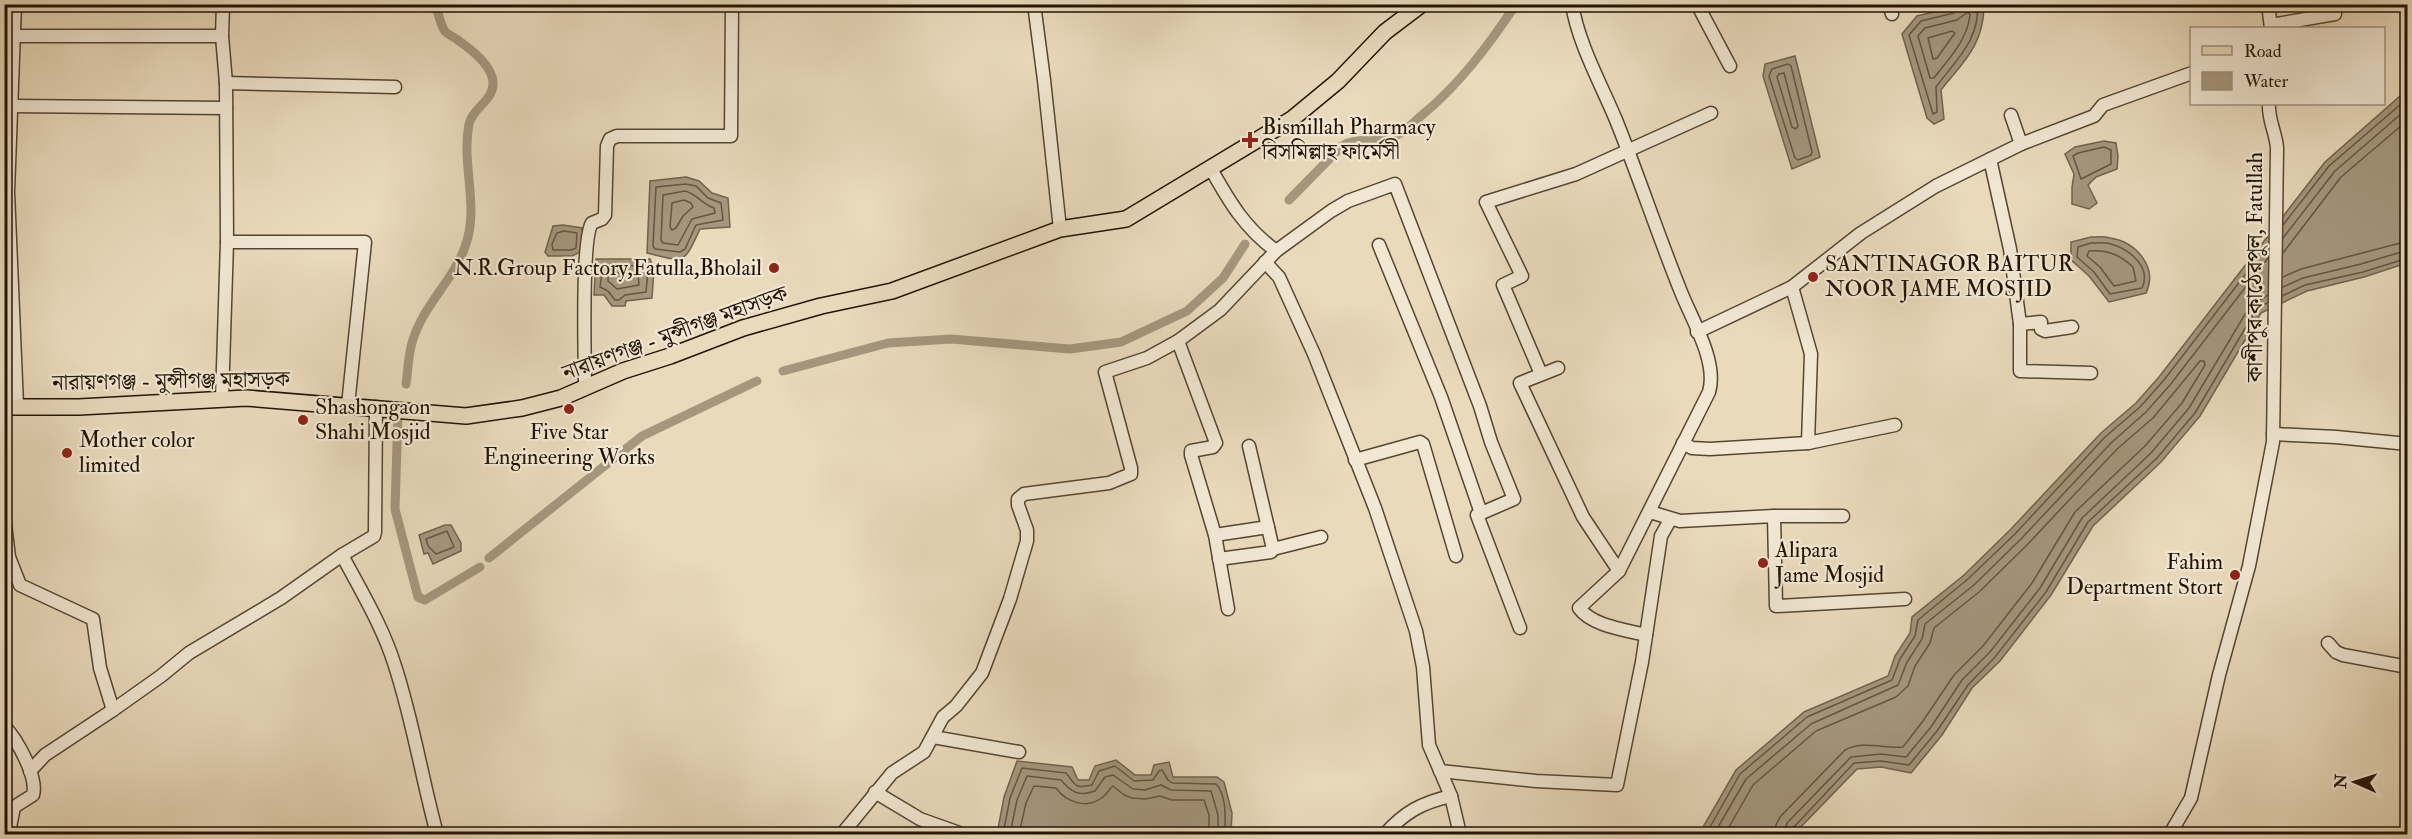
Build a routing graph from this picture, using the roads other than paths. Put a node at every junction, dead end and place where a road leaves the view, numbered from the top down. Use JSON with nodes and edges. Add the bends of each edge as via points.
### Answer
{"nodes":[{"id":1,"x":15,"y":4,"type":"edge"},
{"id":2,"x":224,"y":4,"type":"edge"},
{"id":3,"x":732,"y":4,"type":"edge"},
{"id":4,"x":1034,"y":4,"type":"edge"},
{"id":5,"x":1422,"y":4,"type":"edge"},
{"id":6,"x":1572,"y":4,"type":"edge"},
{"id":7,"x":1697,"y":4,"type":"edge"},
{"id":8,"x":2268,"y":4,"type":"edge"},
{"id":9,"x":2335,"y":14,"type":"dead end"},
{"id":10,"x":2271,"y":27,"type":"edge"},
{"id":11,"x":222,"y":36,"type":"junction"},
{"id":12,"x":10,"y":37,"type":"edge"},
{"id":13,"x":1731,"y":66,"type":"dead end"},
{"id":14,"x":2190,"y":74,"type":"edge"},
{"id":15,"x":226,"y":83,"type":"junction"},
{"id":16,"x":395,"y":87,"type":"dead end"},
{"id":17,"x":2269,"y":105,"type":"edge"},
{"id":18,"x":12,"y":106,"type":"junction"},
{"id":19,"x":225,"y":108,"type":"junction"},
{"id":20,"x":1711,"y":113,"type":"dead end"},
{"id":21,"x":2011,"y":115,"type":"dead end"},
{"id":22,"x":8,"y":140,"type":"edge"},
{"id":23,"x":2021,"y":144,"type":"junction"},
{"id":24,"x":1628,"y":150,"type":"junction"},
{"id":25,"x":1990,"y":159,"type":"junction"},
{"id":26,"x":1211,"y":169,"type":"junction"},
{"id":27,"x":6,"y":192,"type":"edge"},
{"id":28,"x":1059,"y":229,"type":"junction"},
{"id":29,"x":227,"y":242,"type":"junction"},
{"id":30,"x":1378,"y":245,"type":"dead end"},
{"id":31,"x":1276,"y":251,"type":"junction"},
{"id":32,"x":1264,"y":262,"type":"junction"},
{"id":33,"x":1791,"y":287,"type":"junction"},
{"id":34,"x":2020,"y":324,"type":"junction"},
{"id":35,"x":2072,"y":327,"type":"dead end"},
{"id":36,"x":1697,"y":332,"type":"junction"},
{"id":37,"x":1178,"y":341,"type":"junction"},
{"id":38,"x":1558,"y":368,"type":"dead end"},
{"id":39,"x":2091,"y":372,"type":"dead end"},
{"id":40,"x":1541,"y":374,"type":"junction"},
{"id":41,"x":585,"y":388,"type":"junction"},
{"id":42,"x":222,"y":399,"type":"junction"},
{"id":43,"x":348,"y":405,"type":"junction"},
{"id":44,"x":11,"y":406,"type":"edge"},
{"id":45,"x":376,"y":407,"type":"junction"},
{"id":46,"x":1894,"y":425,"type":"dead end"},
{"id":47,"x":2273,"y":434,"type":"junction"},
{"id":48,"x":1683,"y":443,"type":"junction"},
{"id":49,"x":1808,"y":443,"type":"junction"},
{"id":50,"x":2408,"y":444,"type":"edge"},
{"id":51,"x":1249,"y":446,"type":"dead end"},
{"id":52,"x":1355,"y":460,"type":"junction"},
{"id":53,"x":1650,"y":512,"type":"junction"},
{"id":54,"x":1481,"y":513,"type":"junction"},
{"id":55,"x":4,"y":516,"type":"edge"},
{"id":56,"x":1774,"y":516,"type":"junction"},
{"id":57,"x":1843,"y":516,"type":"dead end"},
{"id":58,"x":1670,"y":520,"type":"junction"},
{"id":59,"x":1268,"y":526,"type":"junction"},
{"id":60,"x":1215,"y":535,"type":"junction"},
{"id":61,"x":1321,"y":537,"type":"dead end"},
{"id":62,"x":1273,"y":549,"type":"junction"},
{"id":63,"x":342,"y":555,"type":"junction"},
{"id":64,"x":1456,"y":556,"type":"dead end"},
{"id":65,"x":1219,"y":559,"type":"junction"},
{"id":66,"x":1619,"y":571,"type":"junction"},
{"id":67,"x":1905,"y":599,"type":"dead end"},
{"id":68,"x":1228,"y":609,"type":"dead end"},
{"id":69,"x":1520,"y":628,"type":"dead end"},
{"id":70,"x":1646,"y":636,"type":"junction"},
{"id":71,"x":2328,"y":644,"type":"dead end"},
{"id":72,"x":2408,"y":667,"type":"edge"},
{"id":73,"x":113,"y":710,"type":"junction"},
{"id":74,"x":4,"y":726,"type":"edge"},
{"id":75,"x":933,"y":737,"type":"junction"},
{"id":76,"x":1019,"y":752,"type":"dead end"},
{"id":77,"x":30,"y":771,"type":"junction"},
{"id":78,"x":1440,"y":771,"type":"junction"},
{"id":79,"x":875,"y":792,"type":"junction"},
{"id":80,"x":1451,"y":796,"type":"junction"},
{"id":81,"x":4,"y":831,"type":"edge"},
{"id":82,"x":437,"y":834,"type":"edge"},
{"id":83,"x":842,"y":834,"type":"edge"},
{"id":84,"x":962,"y":834,"type":"edge"},
{"id":85,"x":1384,"y":834,"type":"edge"},
{"id":86,"x":1460,"y":834,"type":"edge"},
{"id":87,"x":2170,"y":834,"type":"edge"}],
"edges":[{"from":1,"to":12,"type":"street"},
{"from":2,"to":11,"type":"street"},
{"from":3,"to":41,"type":"street","via":[[731,136],[617,136],[607,146],[605,215],[592,223],[589,230],[585,271]]},
{"from":4,"to":28,"type":"street"},
{"from":5,"to":26,"type":"main road","name":"নারায়ণগঞ্জ - মুন্সীগঞ্জ মহাসড়ক","via":[[1385,32],[1338,81],[1292,119]]},
{"from":6,"to":24,"type":"street","via":[[1580,35]]},
{"from":7,"to":13,"type":"street"},
{"from":8,"to":10,"type":"street"},
{"from":9,"to":10,"type":"street"},
{"from":11,"to":12,"type":"street"},
{"from":11,"to":15,"type":"street"},
{"from":12,"to":18,"type":"street"},
{"from":14,"to":23,"type":"street","via":[[2103,105],[2094,116]]},
{"from":15,"to":16,"type":"street"},
{"from":15,"to":19,"type":"street"},
{"from":17,"to":47,"type":"street","name":"কাশীপুর কাঠেরপুল, Fatullah","via":[[2271,128],[2277,138]]},
{"from":18,"to":19,"type":"street"},
{"from":18,"to":22,"type":"street"},
{"from":19,"to":29,"type":"street"},
{"from":20,"to":24,"type":"street"},
{"from":21,"to":23,"type":"street"},
{"from":22,"to":27,"type":"street"},
{"from":23,"to":25,"type":"street"},
{"from":24,"to":36,"type":"street"},
{"from":24,"to":40,"type":"street","via":[[1576,174],[1486,202],[1522,276],[1503,285]]},
{"from":25,"to":33,"type":"street","via":[[1936,186],[1861,233]]},
{"from":25,"to":34,"type":"street","via":[[2010,249]]},
{"from":26,"to":28,"type":"main road","name":"নারায়ণগঞ্জ - মুন্সীগঞ্জ মহাসড়ক","via":[[1126,219]]},
{"from":26,"to":31,"type":"street","via":[[1235,211],[1257,237]]},
{"from":27,"to":44,"type":"street"},
{"from":28,"to":41,"type":"main road","name":"নারায়ণগঞ্জ - মুন্সীগঞ্জ মহাসড়ক","via":[[892,291],[743,328]]},
{"from":29,"to":42,"type":"street"},
{"from":29,"to":43,"type":"street","via":[[365,242]]},
{"from":30,"to":54,"type":"street","via":[[1441,398]]},
{"from":31,"to":32,"type":"street"},
{"from":31,"to":54,"type":"street","via":[[1348,201],[1395,184],[1514,499]]},
{"from":32,"to":37,"type":"street","via":[[1220,310]]},
{"from":32,"to":52,"type":"street","via":[[1279,277]]},
{"from":33,"to":36,"type":"street"},
{"from":33,"to":49,"type":"street","via":[[1811,354]]},
{"from":34,"to":35,"type":"street","via":[[2041,322],[2045,331]]},
{"from":34,"to":39,"type":"street","via":[[2020,371]]},
{"from":36,"to":48,"type":"street","via":[[1710,364],[1712,383]]},
{"from":37,"to":60,"type":"street","via":[[1216,443],[1191,453]]},
{"from":37,"to":75,"type":"street","via":[[1147,358],[1105,372],[1131,474],[1108,483],[1024,494],[1018,499],[1027,542],[1010,599],[982,673],[943,717]]},
{"from":38,"to":40,"type":"street"},
{"from":40,"to":66,"type":"street","via":[[1520,383],[1583,517]]},
{"from":41,"to":45,"type":"main road","name":"নারায়ণগঞ্জ - মুন্সীগঞ্জ মহাসড়ক","via":[[522,408],[466,416]]},
{"from":42,"to":43,"type":"main road","name":"নারায়ণগঞ্জ - মুন্সীগঞ্জ মহাসড়ক"},
{"from":42,"to":44,"type":"main road","name":"নারায়ণগঞ্জ - মুন্সীগঞ্জ মহাসড়ক","via":[[79,407]]},
{"from":43,"to":45,"type":"main road","name":"নারায়ণগঞ্জ - মুন্সীগঞ্জ মহাসড়ক"},
{"from":45,"to":63,"type":"street","via":[[375,532]]},
{"from":46,"to":49,"type":"street"},
{"from":47,"to":50,"type":"street"},
{"from":47,"to":87,"type":"street","name":"কাশীপুর কাঠেরপুল, Fatullah","via":[[2249,566],[2191,798]]},
{"from":48,"to":49,"type":"street","via":[[1710,449]]},
{"from":48,"to":53,"type":"street"},
{"from":51,"to":59,"type":"street"},
{"from":52,"to":64,"type":"street","via":[[1423,444]]},
{"from":52,"to":78,"type":"street","via":[[1416,631],[1430,745]]},
{"from":53,"to":58,"type":"street"},
{"from":53,"to":66,"type":"street"},
{"from":54,"to":69,"type":"street","via":[[1477,515]]},
{"from":55,"to":73,"type":"street","via":[[9,557],[20,585],[95,622],[100,668]]},
{"from":56,"to":57,"type":"street"},
{"from":56,"to":58,"type":"street"},
{"from":56,"to":67,"type":"street","via":[[1776,606]]},
{"from":58,"to":70,"type":"street","via":[[1661,536]]},
{"from":59,"to":60,"type":"street"},
{"from":59,"to":62,"type":"street"},
{"from":60,"to":65,"type":"street"},
{"from":61,"to":62,"type":"street"},
{"from":62,"to":65,"type":"street"},
{"from":63,"to":73,"type":"street","via":[[281,598],[189,653]]},
{"from":63,"to":82,"type":"street","via":[[395,665]]},
{"from":65,"to":68,"type":"street"},
{"from":66,"to":70,"type":"street","via":[[1579,608],[1584,615],[1603,623]]},
{"from":70,"to":78,"type":"street","via":[[1617,785]]},
{"from":71,"to":72,"type":"street","via":[[2343,655]]},
{"from":73,"to":77,"type":"street","via":[[45,755]]},
{"from":74,"to":77,"type":"street"},
{"from":75,"to":76,"type":"street"},
{"from":75,"to":79,"type":"street","via":[[924,752],[892,773]]},
{"from":77,"to":81,"type":"street","via":[[33,795],[14,807],[10,827]]},
{"from":78,"to":80,"type":"street"},
{"from":79,"to":83,"type":"street"},
{"from":79,"to":84,"type":"street","via":[[920,819]]},
{"from":80,"to":85,"type":"street","via":[[1418,807]]},
{"from":80,"to":86,"type":"street"}]}
